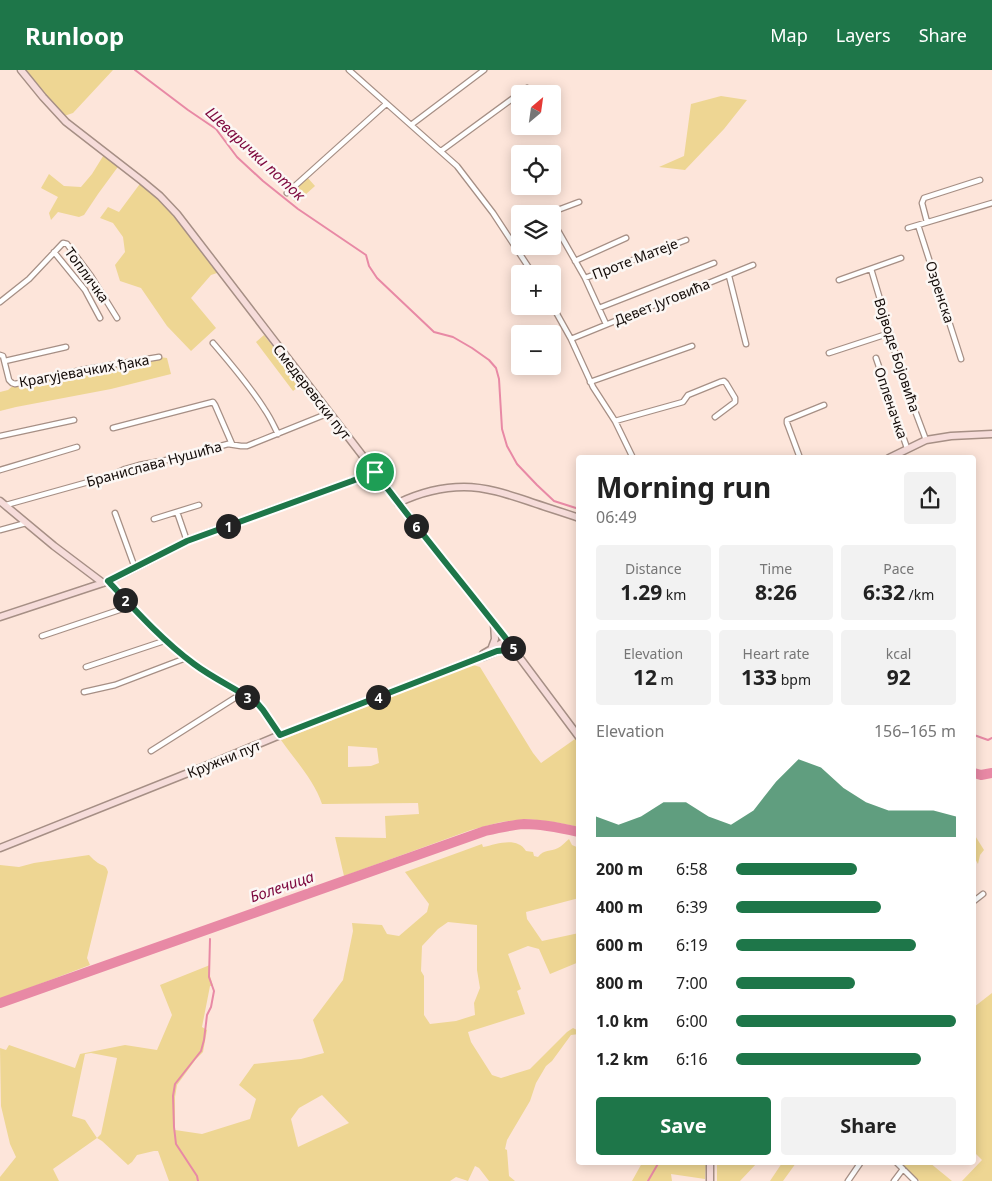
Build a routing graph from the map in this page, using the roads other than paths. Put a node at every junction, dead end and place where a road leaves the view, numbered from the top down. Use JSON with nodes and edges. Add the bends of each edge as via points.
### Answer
{"nodes":[{"id":1,"x":20,"y":70,"type":"edge"},
{"id":2,"x":484,"y":70,"type":"edge"},
{"id":3,"x":352,"y":71,"type":"edge"},
{"id":4,"x":511,"y":100,"type":"edge"},
{"id":5,"x":386,"y":104,"type":"junction"},
{"id":6,"x":411,"y":125,"type":"junction"},
{"id":7,"x":441,"y":151,"type":"junction"},
{"id":8,"x":980,"y":180,"type":"dead end"},
{"id":9,"x":287,"y":193,"type":"dead end"},
{"id":10,"x":579,"y":202,"type":"dead end"},
{"id":11,"x":992,"y":203,"type":"edge"},
{"id":12,"x":561,"y":209,"type":"edge"},
{"id":13,"x":927,"y":222,"type":"junction"},
{"id":14,"x":918,"y":225,"type":"junction"},
{"id":15,"x":908,"y":228,"type":"dead end"},
{"id":16,"x":561,"y":236,"type":"edge"},
{"id":17,"x":626,"y":238,"type":"dead end"},
{"id":18,"x":686,"y":240,"type":"dead end"},
{"id":19,"x":54,"y":252,"type":"junction"},
{"id":20,"x":900,"y":258,"type":"dead end"},
{"id":21,"x":575,"y":261,"type":"junction"},
{"id":22,"x":714,"y":263,"type":"dead end"},
{"id":23,"x":527,"y":265,"type":"edge"},
{"id":24,"x":753,"y":265,"type":"dead end"},
{"id":25,"x":871,"y":269,"type":"junction"},
{"id":26,"x":729,"y":276,"type":"junction"},
{"id":27,"x":585,"y":278,"type":"junction"},
{"id":28,"x":839,"y":280,"type":"dead end"},
{"id":29,"x":0,"y":302,"type":"edge"},
{"id":30,"x":599,"y":308,"type":"junction"},
{"id":31,"x":558,"y":315,"type":"edge"},
{"id":32,"x":100,"y":318,"type":"dead end"},
{"id":33,"x":116,"y":318,"type":"dead end"},
{"id":34,"x":606,"y":324,"type":"junction"},
{"id":35,"x":890,"y":333,"type":"junction"},
{"id":36,"x":571,"y":339,"type":"junction"},
{"id":37,"x":212,"y":343,"type":"dead end"},
{"id":38,"x":746,"y":344,"type":"dead end"},
{"id":39,"x":692,"y":346,"type":"dead end"},
{"id":40,"x":66,"y":347,"type":"dead end"},
{"id":41,"x":829,"y":353,"type":"dead end"},
{"id":42,"x":0,"y":355,"type":"edge"},
{"id":43,"x":159,"y":357,"type":"dead end"},
{"id":44,"x":876,"y":358,"type":"dead end"},
{"id":45,"x":961,"y":359,"type":"dead end"},
{"id":46,"x":5,"y":362,"type":"junction"},
{"id":47,"x":590,"y":382,"type":"junction"},
{"id":48,"x":824,"y":405,"type":"dead end"},
{"id":49,"x":329,"y":414,"type":"junction"},
{"id":50,"x":715,"y":417,"type":"dead end"},
{"id":51,"x":74,"y":420,"type":"dead end"},
{"id":52,"x":615,"y":421,"type":"junction"},
{"id":53,"x":113,"y":428,"type":"dead end"},
{"id":54,"x":278,"y":434,"type":"junction"},
{"id":55,"x":992,"y":434,"type":"edge"},
{"id":56,"x":0,"y":436,"type":"edge"},
{"id":57,"x":926,"y":440,"type":"junction"},
{"id":58,"x":232,"y":444,"type":"junction"},
{"id":59,"x":76,"y":447,"type":"dead end"},
{"id":60,"x":907,"y":448,"type":"junction"},
{"id":61,"x":632,"y":455,"type":"edge"},
{"id":62,"x":799,"y":455,"type":"edge"},
{"id":63,"x":894,"y":455,"type":"edge"},
{"id":64,"x":0,"y":470,"type":"edge"},
{"id":65,"x":375,"y":472,"type":"junction"},
{"id":66,"x":3,"y":503,"type":"edge"},
{"id":67,"x":398,"y":503,"type":"junction"},
{"id":68,"x":199,"y":505,"type":"dead end"},
{"id":69,"x":177,"y":512,"type":"junction"},
{"id":70,"x":115,"y":513,"type":"dead end"},
{"id":71,"x":576,"y":517,"type":"edge"},
{"id":72,"x":154,"y":520,"type":"dead end"},
{"id":73,"x":26,"y":523,"type":"junction"},
{"id":74,"x":0,"y":530,"type":"edge"},
{"id":75,"x":187,"y":541,"type":"junction"},
{"id":76,"x":135,"y":568,"type":"junction"},
{"id":77,"x":106,"y":582,"type":"junction"},
{"id":78,"x":131,"y":606,"type":"junction"},
{"id":79,"x":0,"y":617,"type":"edge"},
{"id":80,"x":493,"y":622,"type":"junction"},
{"id":81,"x":42,"y":636,"type":"dead end"},
{"id":82,"x":164,"y":641,"type":"junction"},
{"id":83,"x":508,"y":642,"type":"junction"},
{"id":84,"x":494,"y":650,"type":"junction"},
{"id":85,"x":518,"y":654,"type":"junction"},
{"id":86,"x":186,"y":658,"type":"junction"},
{"id":87,"x":86,"y":667,"type":"dead end"},
{"id":88,"x":84,"y":692,"type":"dead end"},
{"id":89,"x":241,"y":694,"type":"junction"},
{"id":90,"x":576,"y":733,"type":"edge"},
{"id":91,"x":280,"y":735,"type":"junction"},
{"id":92,"x":151,"y":751,"type":"dead end"},
{"id":93,"x":0,"y":848,"type":"edge"},
{"id":94,"x":983,"y":894,"type":"dead end"},
{"id":95,"x":976,"y":899,"type":"edge"},
{"id":96,"x":710,"y":1165,"type":"edge"},
{"id":97,"x":859,"y":1165,"type":"edge"},
{"id":98,"x":899,"y":1165,"type":"edge"},
{"id":99,"x":903,"y":1169,"type":"junction"},
{"id":100,"x":710,"y":1181,"type":"edge"},
{"id":101,"x":848,"y":1181,"type":"edge"},
{"id":102,"x":894,"y":1181,"type":"edge"},
{"id":103,"x":915,"y":1181,"type":"edge"}],
"edges":[{"from":1,"to":49,"type":"main road","name":"Смедеревски пут","via":[[66,122],[142,181],[172,209]]},
{"from":2,"to":6,"type":"street"},
{"from":3,"to":5,"type":"street"},
{"from":4,"to":7,"type":"street"},
{"from":5,"to":6,"type":"street"},
{"from":5,"to":9,"type":"street"},
{"from":6,"to":7,"type":"street"},
{"from":7,"to":23,"type":"street","via":[[493,213]]},
{"from":8,"to":13,"type":"street","via":[[924,198],[922,203]]},
{"from":10,"to":12,"type":"street"},
{"from":11,"to":13,"type":"street"},
{"from":13,"to":14,"type":"street"},
{"from":14,"to":15,"type":"street"},
{"from":14,"to":45,"type":"street","name":"Озренска"},
{"from":16,"to":21,"type":"street"},
{"from":17,"to":21,"type":"street"},
{"from":18,"to":27,"type":"street","name":"Проте Матеје"},
{"from":19,"to":29,"type":"street","name":"Топличка","via":[[29,279]]},
{"from":19,"to":32,"type":"street","name":"Топличка","via":[[85,290]]},
{"from":19,"to":33,"type":"street","name":"Топличка","via":[[62,244],[67,244]]},
{"from":20,"to":25,"type":"street"},
{"from":21,"to":27,"type":"street"},
{"from":22,"to":30,"type":"street"},
{"from":24,"to":26,"type":"street","name":"Девет Југовића"},
{"from":25,"to":28,"type":"street"},
{"from":25,"to":35,"type":"street","name":"Војводе Бојовића"},
{"from":26,"to":34,"type":"street","name":"Девет Југовића"},
{"from":26,"to":38,"type":"street"},
{"from":27,"to":30,"type":"street"},
{"from":30,"to":34,"type":"street"},
{"from":31,"to":36,"type":"street"},
{"from":34,"to":36,"type":"street","name":"Девет Југовића"},
{"from":35,"to":41,"type":"street"},
{"from":35,"to":57,"type":"street","name":"Војводе Бојовића","via":[[899,368]]},
{"from":36,"to":47,"type":"street"},
{"from":37,"to":54,"type":"street","via":[[235,368]]},
{"from":39,"to":47,"type":"street"},
{"from":40,"to":46,"type":"street"},
{"from":42,"to":46,"type":"street","name":"Крагујевачких ђака"},
{"from":43,"to":46,"type":"street","name":"Крагујевачких ђака","via":[[15,384],[9,380]]},
{"from":44,"to":60,"type":"street","name":"Опленачка"},
{"from":47,"to":52,"type":"street"},
{"from":48,"to":62,"type":"street","via":[[787,420]]},
{"from":49,"to":54,"type":"street","name":"Бранислава Нушића"},
{"from":49,"to":65,"type":"main road","name":"Смедеревски пут"},
{"from":50,"to":52,"type":"street","via":[[735,402],[724,382],[688,395],[683,402]]},
{"from":51,"to":56,"type":"street"},
{"from":52,"to":61,"type":"street"},
{"from":53,"to":58,"type":"street","via":[[213,402]]},
{"from":54,"to":58,"type":"street","name":"Бранислава Нушића","via":[[247,446]]},
{"from":55,"to":57,"type":"main road"},
{"from":57,"to":60,"type":"main road"},
{"from":58,"to":66,"type":"street","name":"Бранислава Нушића","via":[[139,465],[110,476]]},
{"from":59,"to":64,"type":"street"},
{"from":60,"to":63,"type":"main road"},
{"from":65,"to":67,"type":"main road","name":"Смедеревски пут"},
{"from":65,"to":75,"type":"main road"},
{"from":66,"to":73,"type":"main road"},
{"from":67,"to":71,"type":"main road","via":[[432,491],[478,487]]},
{"from":67,"to":80,"type":"main road","name":"Смедеревски пут"},
{"from":68,"to":69,"type":"street"},
{"from":69,"to":72,"type":"street"},
{"from":69,"to":75,"type":"street"},
{"from":70,"to":76,"type":"street"},
{"from":73,"to":74,"type":"street"},
{"from":73,"to":77,"type":"main road","via":[[73,561]]},
{"from":75,"to":76,"type":"main road"},
{"from":76,"to":77,"type":"main road"},
{"from":77,"to":78,"type":"street"},
{"from":77,"to":79,"type":"main road"},
{"from":78,"to":81,"type":"street"},
{"from":78,"to":82,"type":"street"},
{"from":80,"to":83,"type":"main road","name":"Смедеревски пут"},
{"from":80,"to":84,"type":"main road"},
{"from":82,"to":86,"type":"street"},
{"from":82,"to":87,"type":"street"},
{"from":83,"to":84,"type":"main road","name":"Кружни пут"},
{"from":83,"to":85,"type":"main road","name":"Смедеревски пут"},
{"from":84,"to":85,"type":"main road"},
{"from":84,"to":91,"type":"main road","name":"Кружни пут","via":[[485,657]]},
{"from":85,"to":90,"type":"main road","name":"Смедеревски пут"},
{"from":86,"to":88,"type":"street","via":[[120,683]]},
{"from":86,"to":89,"type":"street"},
{"from":89,"to":91,"type":"street","via":[[257,703]]},
{"from":89,"to":92,"type":"street"},
{"from":91,"to":93,"type":"main road","name":"Кружни пут"},
{"from":94,"to":95,"type":"street"},
{"from":96,"to":100,"type":"main road"},
{"from":97,"to":101,"type":"street"},
{"from":98,"to":99,"type":"street"},
{"from":99,"to":102,"type":"street"},
{"from":99,"to":103,"type":"street"}]}
